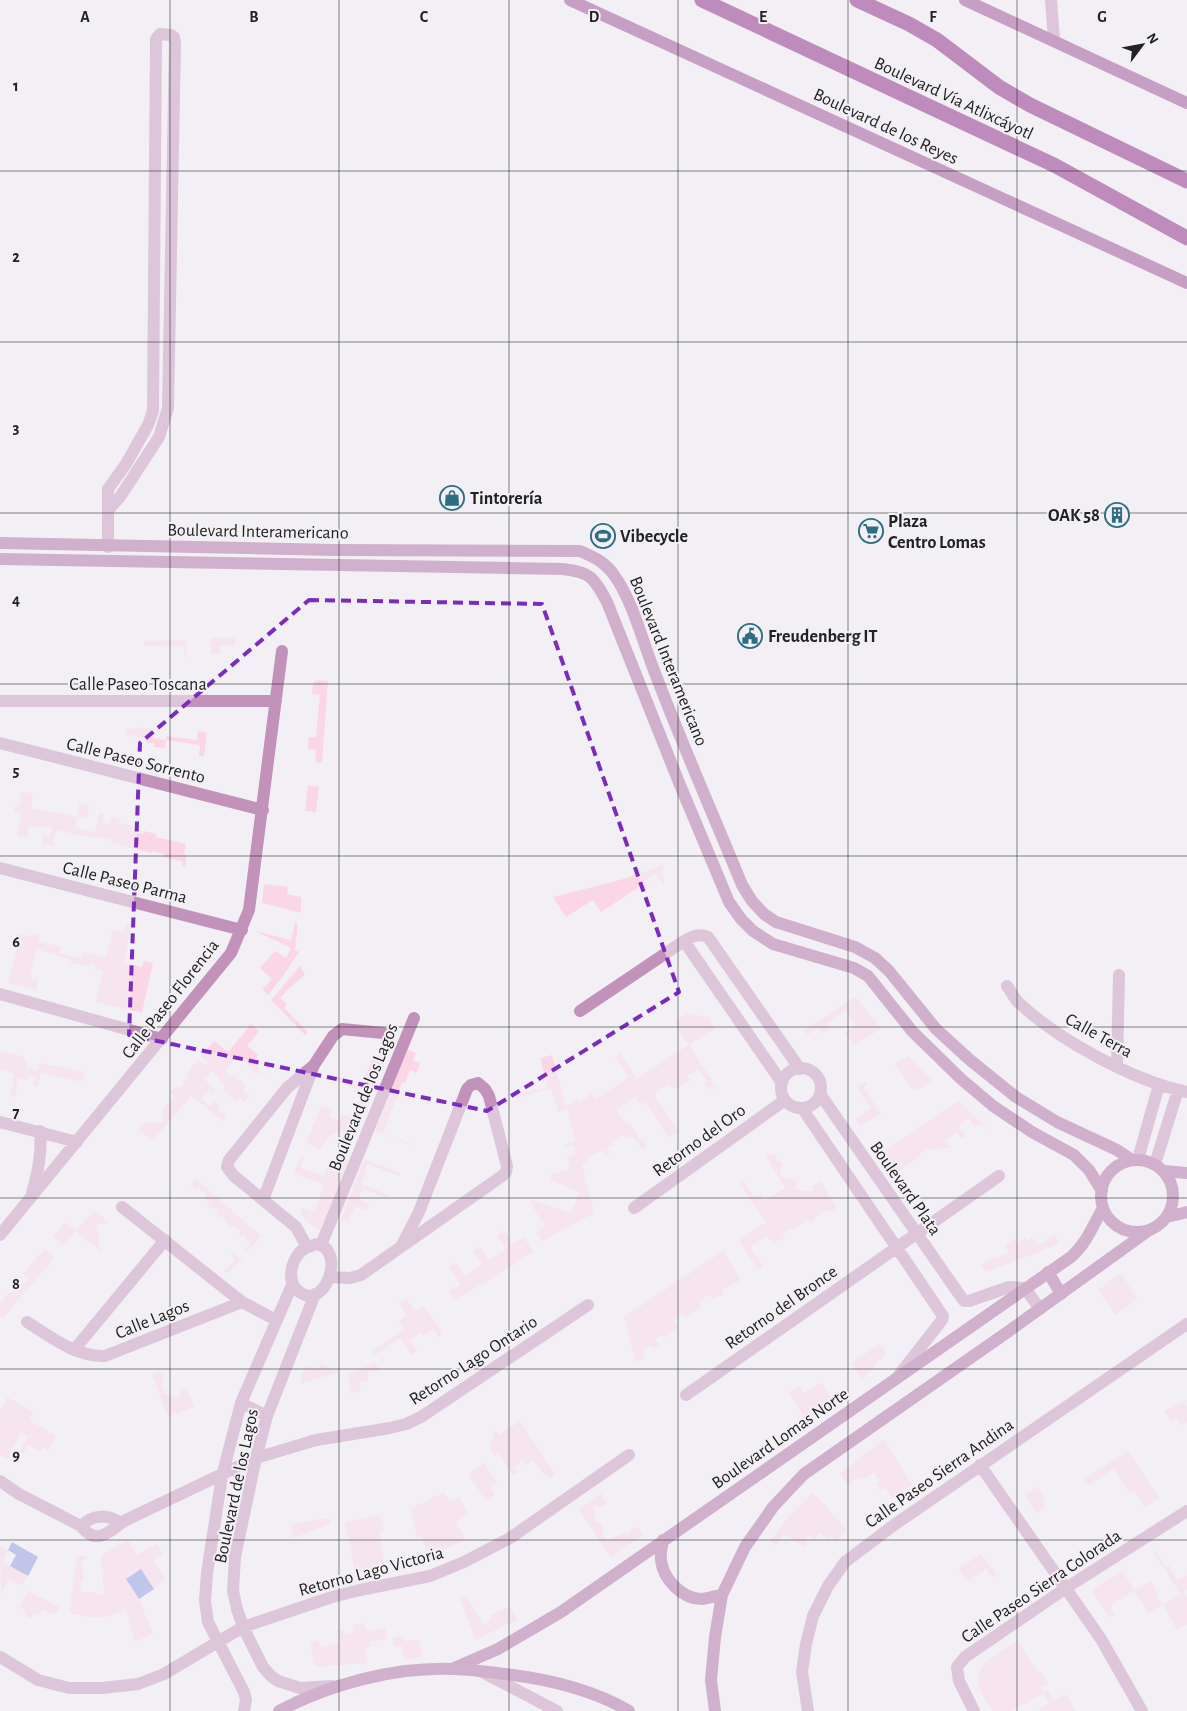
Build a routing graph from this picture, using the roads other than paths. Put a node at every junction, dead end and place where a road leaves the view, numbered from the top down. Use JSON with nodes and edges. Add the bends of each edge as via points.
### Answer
{"nodes":[{"id":1,"x":570,"y":0,"type":"edge"},
{"id":2,"x":702,"y":0,"type":"edge"},
{"id":3,"x":856,"y":0,"type":"edge"},
{"id":4,"x":965,"y":0,"type":"edge"},
{"id":5,"x":1051,"y":0,"type":"edge"},
{"id":6,"x":1054,"y":40,"type":"junction"},
{"id":7,"x":1187,"y":102,"type":"edge"},
{"id":8,"x":1187,"y":181,"type":"edge"},
{"id":9,"x":155,"y":224,"type":"junction"},
{"id":10,"x":172,"y":224,"type":"junction"},
{"id":11,"x":1187,"y":238,"type":"edge"},
{"id":12,"x":1187,"y":284,"type":"edge"},
{"id":13,"x":152,"y":415,"type":"junction"},
{"id":14,"x":166,"y":419,"type":"junction"},
{"id":15,"x":108,"y":510,"type":"junction"},
{"id":16,"x":0,"y":543,"type":"edge"},
{"id":17,"x":108,"y":546,"type":"junction"},
{"id":18,"x":0,"y":559,"type":"edge"},
{"id":19,"x":282,"y":651,"type":"dead end"},
{"id":20,"x":0,"y":701,"type":"edge"},
{"id":21,"x":276,"y":701,"type":"junction"},
{"id":22,"x":0,"y":743,"type":"edge"},
{"id":23,"x":263,"y":810,"type":"junction"},
{"id":24,"x":0,"y":868,"type":"edge"},
{"id":25,"x":242,"y":930,"type":"junction"},
{"id":26,"x":684,"y":941,"type":"junction"},
{"id":27,"x":875,"y":958,"type":"junction"},
{"id":28,"x":1119,"y":975,"type":"dead end"},
{"id":29,"x":868,"y":976,"type":"junction"},
{"id":30,"x":1007,"y":986,"type":"dead end"},
{"id":31,"x":0,"y":994,"type":"edge"},
{"id":32,"x":580,"y":1012,"type":"dead end"},
{"id":33,"x":414,"y":1018,"type":"dead end"},
{"id":34,"x":383,"y":1033,"type":"dead end"},
{"id":35,"x":162,"y":1039,"type":"junction"},
{"id":36,"x":314,"y":1065,"type":"junction"},
{"id":37,"x":1117,"y":1066,"type":"junction"},
{"id":38,"x":800,"y":1069,"type":"junction"},
{"id":39,"x":782,"y":1083,"type":"junction"},
{"id":40,"x":1160,"y":1085,"type":"junction"},
{"id":41,"x":1183,"y":1091,"type":"edge"},
{"id":42,"x":820,"y":1094,"type":"junction"},
{"id":43,"x":785,"y":1100,"type":"junction"},
{"id":44,"x":802,"y":1108,"type":"junction"},
{"id":45,"x":0,"y":1122,"type":"edge"},
{"id":46,"x":40,"y":1131,"type":"junction"},
{"id":47,"x":77,"y":1142,"type":"junction"},
{"id":48,"x":1135,"y":1160,"type":"junction"},
{"id":49,"x":1160,"y":1168,"type":"junction"},
{"id":50,"x":1187,"y":1173,"type":"edge"},
{"id":51,"x":999,"y":1176,"type":"dead end"},
{"id":52,"x":1102,"y":1191,"type":"junction"},
{"id":53,"x":31,"y":1198,"type":"junction"},
{"id":54,"x":263,"y":1200,"type":"junction"},
{"id":55,"x":122,"y":1207,"type":"dead end"},
{"id":56,"x":634,"y":1208,"type":"dead end"},
{"id":57,"x":1103,"y":1208,"type":"junction"},
{"id":58,"x":1187,"y":1212,"type":"edge"},
{"id":59,"x":1168,"y":1216,"type":"junction"},
{"id":60,"x":1148,"y":1231,"type":"junction"},
{"id":61,"x":917,"y":1233,"type":"junction"},
{"id":62,"x":0,"y":1236,"type":"edge"},
{"id":63,"x":165,"y":1240,"type":"junction"},
{"id":64,"x":321,"y":1245,"type":"junction"},
{"id":65,"x":307,"y":1247,"type":"junction"},
{"id":66,"x":401,"y":1247,"type":"junction"},
{"id":67,"x":897,"y":1248,"type":"junction"},
{"id":68,"x":1048,"y":1272,"type":"junction"},
{"id":69,"x":330,"y":1277,"type":"junction"},
{"id":70,"x":292,"y":1285,"type":"junction"},
{"id":71,"x":1025,"y":1288,"type":"junction"},
{"id":72,"x":315,"y":1294,"type":"junction"},
{"id":73,"x":1062,"y":1294,"type":"junction"},
{"id":74,"x":242,"y":1302,"type":"junction"},
{"id":75,"x":588,"y":1305,"type":"dead end"},
{"id":76,"x":1040,"y":1309,"type":"junction"},
{"id":77,"x":276,"y":1320,"type":"junction"},
{"id":78,"x":26,"y":1322,"type":"dead end"},
{"id":79,"x":1187,"y":1324,"type":"edge"},
{"id":80,"x":74,"y":1350,"type":"junction"},
{"id":81,"x":897,"y":1378,"type":"junction"},
{"id":82,"x":686,"y":1395,"type":"dead end"},
{"id":83,"x":241,"y":1403,"type":"junction"},
{"id":84,"x":267,"y":1416,"type":"junction"},
{"id":85,"x":629,"y":1455,"type":"dead end"},
{"id":86,"x":256,"y":1458,"type":"junction"},
{"id":87,"x":980,"y":1465,"type":"junction"},
{"id":88,"x":222,"y":1476,"type":"junction"},
{"id":89,"x":0,"y":1481,"type":"edge"},
{"id":90,"x":1187,"y":1511,"type":"edge"},
{"id":91,"x":121,"y":1523,"type":"junction"},
{"id":92,"x":81,"y":1526,"type":"junction"},
{"id":93,"x":663,"y":1540,"type":"junction"},
{"id":94,"x":1066,"y":1588,"type":"junction"},
{"id":95,"x":722,"y":1595,"type":"junction"},
{"id":96,"x":243,"y":1628,"type":"junction"},
{"id":97,"x":217,"y":1642,"type":"junction"},
{"id":98,"x":0,"y":1657,"type":"edge"},
{"id":99,"x":452,"y":1668,"type":"junction"},
{"id":100,"x":482,"y":1672,"type":"junction"},
{"id":101,"x":336,"y":1686,"type":"junction"},
{"id":102,"x":244,"y":1711,"type":"edge"},
{"id":103,"x":279,"y":1711,"type":"edge"},
{"id":104,"x":557,"y":1711,"type":"edge"},
{"id":105,"x":629,"y":1711,"type":"edge"},
{"id":106,"x":715,"y":1711,"type":"edge"},
{"id":107,"x":808,"y":1711,"type":"edge"},
{"id":108,"x":974,"y":1711,"type":"edge"},
{"id":109,"x":1142,"y":1711,"type":"edge"}],
"edges":[{"from":1,"to":12,"type":"main road","name":"Boulevard de los Reyes"},
{"from":2,"to":11,"type":"highway","name":"Boulevard Vía Atlixcáyotl","via":[[1054,165]]},
{"from":3,"to":8,"type":"highway","name":"Boulevard Vía Atlixcáyotl","via":[[937,40],[999,87],[1030,105]]},
{"from":4,"to":6,"type":"main road"},
{"from":5,"to":6,"type":"street"},
{"from":6,"to":7,"type":"main road"},
{"from":9,"to":10,"type":"street"},
{"from":9,"to":10,"type":"street","via":[[156,39],[165,34],[171,35],[175,43]]},
{"from":9,"to":13,"type":"street"},
{"from":10,"to":14,"type":"street"},
{"from":13,"to":14,"type":"street"},
{"from":13,"to":15,"type":"street","via":[[126,464],[108,489]]},
{"from":14,"to":15,"type":"street","via":[[159,437]]},
{"from":15,"to":17,"type":"street"},
{"from":16,"to":17,"type":"main road","name":"Boulevard Interamericano"},
{"from":17,"to":27,"type":"main road","name":"Boulevard Interamericano","via":[[580,551],[597,558],[615,576],[630,608],[735,868],[752,901],[776,922],[855,947]]},
{"from":18,"to":29,"type":"main road","name":"Boulevard Interamericano","via":[[579,571],[591,577],[607,602],[729,902],[741,919],[773,944],[854,968]]},
{"from":19,"to":21,"type":"street","name":"Calle Paseo Florencia"},
{"from":20,"to":21,"type":"street","name":"Calle Paseo Toscana"},
{"from":21,"to":23,"type":"street","name":"Calle Paseo Florencia"},
{"from":22,"to":23,"type":"street","name":"Calle Paseo Sorrento"},
{"from":23,"to":25,"type":"street","name":"Calle Paseo Florencia","via":[[249,910]]},
{"from":24,"to":25,"type":"street","name":"Calle Paseo Parma"},
{"from":25,"to":35,"type":"street","name":"Calle Paseo Florencia","via":[[231,953]]},
{"from":26,"to":32,"type":"street"},
{"from":26,"to":38,"type":"street","via":[[701,934],[708,937]]},
{"from":26,"to":39,"type":"street"},
{"from":27,"to":29,"type":"main road"},
{"from":27,"to":48,"type":"main road","name":"Boulevard Interamericano","via":[[936,1029],[1016,1096],[1057,1122]]},
{"from":28,"to":37,"type":"street"},
{"from":29,"to":52,"type":"main road","name":"Boulevard Interamericano","via":[[912,1031],[960,1078],[993,1106],[1074,1155],[1089,1170]]},
{"from":30,"to":37,"type":"street","name":"Calle Terra","via":[[1017,1001],[1058,1034]]},
{"from":31,"to":35,"type":"street"},
{"from":33,"to":64,"type":"street","name":"Boulevard de los Lagos"},
{"from":34,"to":36,"type":"street","via":[[342,1029]]},
{"from":35,"to":47,"type":"street","name":"Calle Paseo Florencia"},
{"from":36,"to":54,"type":"street"},
{"from":36,"to":54,"type":"street","via":[[287,1088],[229,1160],[227,1167],[234,1176]]},
{"from":37,"to":40,"type":"street","name":"Calle Terra"},
{"from":38,"to":39,"type":"street","via":[[792,1070]]},
{"from":38,"to":42,"type":"street","via":[[816,1076],[820,1082]]},
{"from":39,"to":43,"type":"street","via":[[781,1092]]},
{"from":40,"to":41,"type":"street","name":"Calle Terra"},
{"from":40,"to":48,"type":"street"},
{"from":41,"to":49,"type":"street"},
{"from":42,"to":44,"type":"street","via":[[810,1106]]},
{"from":42,"to":61,"type":"street","name":"Boulevard Plata"},
{"from":43,"to":44,"type":"street"},
{"from":43,"to":56,"type":"street","name":"Retorno del Oro"},
{"from":44,"to":67,"type":"street"},
{"from":45,"to":46,"type":"street"},
{"from":46,"to":47,"type":"street"},
{"from":46,"to":53,"type":"street","via":[[40,1164]]},
{"from":47,"to":53,"type":"street","name":"Calle Paseo Florencia"},
{"from":48,"to":49,"type":"main road","via":[[1147,1160]]},
{"from":48,"to":52,"type":"main road","via":[[1121,1163],[1112,1170]]},
{"from":49,"to":50,"type":"main road"},
{"from":49,"to":59,"type":"main road","via":[[1171,1182],[1174,1193]]},
{"from":51,"to":61,"type":"street","name":"Retorno del Bronce"},
{"from":52,"to":57,"type":"main road"},
{"from":53,"to":62,"type":"street","name":"Calle Paseo Florencia"},
{"from":54,"to":65,"type":"street","via":[[296,1227]]},
{"from":55,"to":63,"type":"street"},
{"from":57,"to":60,"type":"main road","via":[[1116,1226],[1137,1232]]},
{"from":57,"to":68,"type":"main road","name":"Boulevard Lomas Norte","via":[[1079,1250]]},
{"from":58,"to":59,"type":"main road"},
{"from":59,"to":60,"type":"main road"},
{"from":60,"to":73,"type":"main road"},
{"from":61,"to":67,"type":"street","name":"Retorno del Bronce"},
{"from":61,"to":71,"type":"street","name":"Boulevard Plata","via":[[964,1301],[1009,1287]]},
{"from":63,"to":74,"type":"street"},
{"from":63,"to":80,"type":"street","name":"Calle Lagos"},
{"from":64,"to":65,"type":"street"},
{"from":64,"to":69,"type":"street","via":[[331,1259]]},
{"from":65,"to":70,"type":"street","via":[[300,1251],[292,1266]]},
{"from":66,"to":66,"type":"street","via":[[467,1089],[478,1083],[489,1096],[506,1172]]},
{"from":66,"to":69,"type":"street","via":[[357,1277]]},
{"from":67,"to":81,"type":"street","via":[[943,1316]]},
{"from":67,"to":82,"type":"street","name":"Retorno del Bronce"},
{"from":68,"to":71,"type":"main road","name":"Boulevard Lomas Norte"},
{"from":68,"to":73,"type":"main road"},
{"from":69,"to":72,"type":"street","via":[[323,1289]]},
{"from":70,"to":72,"type":"street","via":[[302,1294]]},
{"from":70,"to":77,"type":"street"},
{"from":71,"to":76,"type":"street"},
{"from":71,"to":81,"type":"main road","name":"Boulevard Lomas Norte"},
{"from":72,"to":84,"type":"street","name":"Boulevard de los Lagos"},
{"from":73,"to":76,"type":"main road"},
{"from":74,"to":77,"type":"street"},
{"from":74,"to":80,"type":"street","name":"Calle Lagos","via":[[105,1356]]},
{"from":75,"to":86,"type":"street","name":"Retorno Lago Ontario","via":[[421,1418],[406,1424],[316,1440]]},
{"from":76,"to":95,"type":"main road","via":[[804,1474],[773,1507],[745,1548]]},
{"from":77,"to":83,"type":"street"},
{"from":78,"to":80,"type":"street","name":"Calle Lagos"},
{"from":79,"to":87,"type":"street","name":"Calle Paseo Sierra Andina"},
{"from":81,"to":93,"type":"main road","name":"Boulevard Lomas Norte"},
{"from":83,"to":84,"type":"street"},
{"from":83,"to":88,"type":"street"},
{"from":84,"to":86,"type":"street","name":"Boulevard de los Lagos"},
{"from":85,"to":96,"type":"street","name":"Retorno Lago Victoria","via":[[510,1538],[464,1562],[430,1576],[332,1597]]},
{"from":86,"to":88,"type":"street","name":"Retorno Lago Ontario"},
{"from":86,"to":96,"type":"street","name":"Boulevard de los Lagos","via":[[235,1557],[233,1591]]},
{"from":87,"to":94,"type":"street"},
{"from":87,"to":107,"type":"street","name":"Calle Paseo Sierra Andina","via":[[894,1524],[845,1562],[833,1578],[814,1616],[806,1644],[802,1672]]},
{"from":88,"to":91,"type":"street","name":"Retorno Lago Ontario"},
{"from":88,"to":97,"type":"street","via":[[205,1601],[208,1622]]},
{"from":89,"to":92,"type":"street"},
{"from":90,"to":94,"type":"street","name":"Calle Paseo Sierra Colorada"},
{"from":91,"to":92,"type":"street","via":[[97,1516]]},
{"from":91,"to":92,"type":"street","name":"Retorno Lago Ontario","via":[[102,1536],[85,1532]]},
{"from":93,"to":95,"type":"main road","via":[[661,1560],[675,1587],[691,1597],[702,1599]]},
{"from":93,"to":99,"type":"main road","name":"Boulevard Lomas Norte","via":[[534,1629]]},
{"from":94,"to":108,"type":"street","name":"Calle Paseo Sierra Colorada","via":[[965,1657],[958,1667],[959,1681]]},
{"from":94,"to":109,"type":"street","via":[[1101,1638]]},
{"from":95,"to":106,"type":"main road","via":[[711,1680]]},
{"from":96,"to":97,"type":"street","name":"Retorno Lago Victoria"},
{"from":96,"to":101,"type":"street","name":"Boulevard de los Lagos","via":[[263,1667],[278,1681],[308,1688]]},
{"from":97,"to":98,"type":"street","name":"Retorno Lago Victoria","via":[[164,1674],[138,1684],[102,1688],[69,1688],[38,1680]]},
{"from":97,"to":102,"type":"street","via":[[244,1692]]},
{"from":99,"to":100,"type":"main road"},
{"from":99,"to":101,"type":"main road","via":[[372,1677]]},
{"from":100,"to":104,"type":"street"},
{"from":100,"to":105,"type":"main road","via":[[532,1677],[574,1688]]},
{"from":101,"to":103,"type":"main road"}]}
